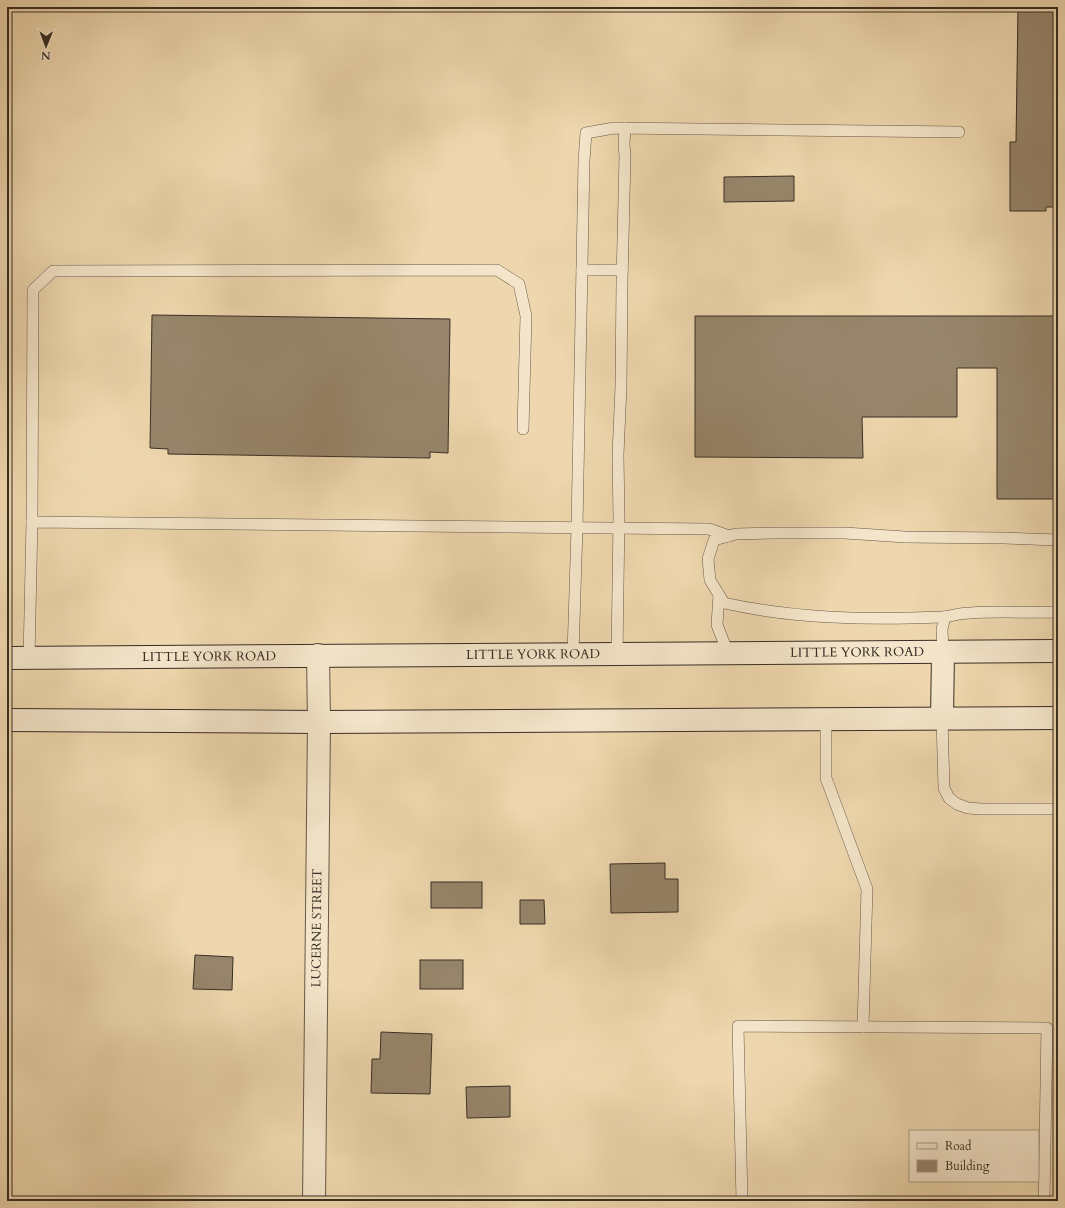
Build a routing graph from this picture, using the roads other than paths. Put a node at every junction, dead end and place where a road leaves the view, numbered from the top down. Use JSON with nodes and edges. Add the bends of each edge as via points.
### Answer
{"nodes":[{"id":1,"x":625,"y":128,"type":"junction"},
{"id":2,"x":959,"y":132,"type":"dead end"},
{"id":3,"x":582,"y":270,"type":"junction"},
{"id":4,"x":622,"y":270,"type":"junction"},
{"id":5,"x":523,"y":429,"type":"dead end"},
{"id":6,"x":32,"y":522,"type":"junction"},
{"id":7,"x":577,"y":528,"type":"junction"},
{"id":8,"x":619,"y":528,"type":"junction"},
{"id":9,"x":729,"y":536,"type":"junction"},
{"id":10,"x":1058,"y":540,"type":"edge"},
{"id":11,"x":719,"y":595,"type":"junction"},
{"id":12,"x":1058,"y":612,"type":"edge"},
{"id":13,"x":944,"y":617,"type":"junction"},
{"id":14,"x":1058,"y":651,"type":"edge"},
{"id":15,"x":943,"y":652,"type":"junction"},
{"id":16,"x":728,"y":653,"type":"junction"},
{"id":17,"x":573,"y":654,"type":"junction"},
{"id":18,"x":617,"y":654,"type":"junction"},
{"id":19,"x":318,"y":655,"type":"junction"},
{"id":20,"x":7,"y":658,"type":"edge"},
{"id":21,"x":29,"y":658,"type":"junction"},
{"id":22,"x":1058,"y":718,"type":"edge"},
{"id":23,"x":942,"y":719,"type":"junction"},
{"id":24,"x":7,"y":720,"type":"edge"},
{"id":25,"x":826,"y":720,"type":"junction"},
{"id":26,"x":319,"y":722,"type":"junction"},
{"id":27,"x":1058,"y":809,"type":"edge"},
{"id":28,"x":863,"y":1027,"type":"junction"},
{"id":29,"x":314,"y":1201,"type":"edge"},
{"id":30,"x":742,"y":1201,"type":"edge"},
{"id":31,"x":1044,"y":1201,"type":"edge"}],
"edges":[{"from":1,"to":2,"type":"lane"},
{"from":1,"to":3,"type":"lane","via":[[586,133]]},
{"from":1,"to":4,"type":"lane"},
{"from":3,"to":4,"type":"lane"},
{"from":3,"to":7,"type":"lane"},
{"from":4,"to":8,"type":"lane"},
{"from":5,"to":6,"type":"lane","via":[[526,316],[519,284],[497,270],[53,271],[33,290]]},
{"from":6,"to":7,"type":"lane"},
{"from":6,"to":21,"type":"lane"},
{"from":7,"to":8,"type":"lane"},
{"from":7,"to":17,"type":"lane"},
{"from":8,"to":9,"type":"lane","via":[[709,529]]},
{"from":8,"to":18,"type":"lane"},
{"from":9,"to":10,"type":"lane","via":[[837,533]]},
{"from":9,"to":11,"type":"lane","via":[[714,540],[708,559],[710,580]]},
{"from":11,"to":13,"type":"lane","via":[[724,603],[754,610],[817,617]]},
{"from":11,"to":16,"type":"lane","via":[[717,625]]},
{"from":12,"to":13,"type":"lane","via":[[968,613]]},
{"from":13,"to":15,"type":"lane"},
{"from":14,"to":15,"type":"main road","name":"LITTLE YORK ROAD"},
{"from":15,"to":16,"type":"main road","name":"LITTLE YORK ROAD"},
{"from":15,"to":23,"type":"main road"},
{"from":16,"to":18,"type":"main road","name":"LITTLE YORK ROAD"},
{"from":17,"to":18,"type":"main road","name":"LITTLE YORK ROAD"},
{"from":17,"to":19,"type":"main road","name":"LITTLE YORK ROAD"},
{"from":19,"to":21,"type":"main road","name":"LITTLE YORK ROAD"},
{"from":19,"to":26,"type":"main road","name":"LUCERNE STREET"},
{"from":20,"to":21,"type":"main road","name":"LITTLE YORK ROAD"},
{"from":22,"to":23,"type":"main road"},
{"from":23,"to":25,"type":"main road"},
{"from":23,"to":27,"type":"lane","via":[[944,788],[949,798],[962,806],[981,809]]},
{"from":24,"to":26,"type":"main road"},
{"from":25,"to":26,"type":"main road"},
{"from":25,"to":28,"type":"lane","via":[[826,778],[867,889]]},
{"from":26,"to":29,"type":"main road","name":"LUCERNE STREET"},
{"from":28,"to":30,"type":"lane","via":[[738,1026]]},
{"from":28,"to":31,"type":"lane","via":[[1047,1028]]}]}
